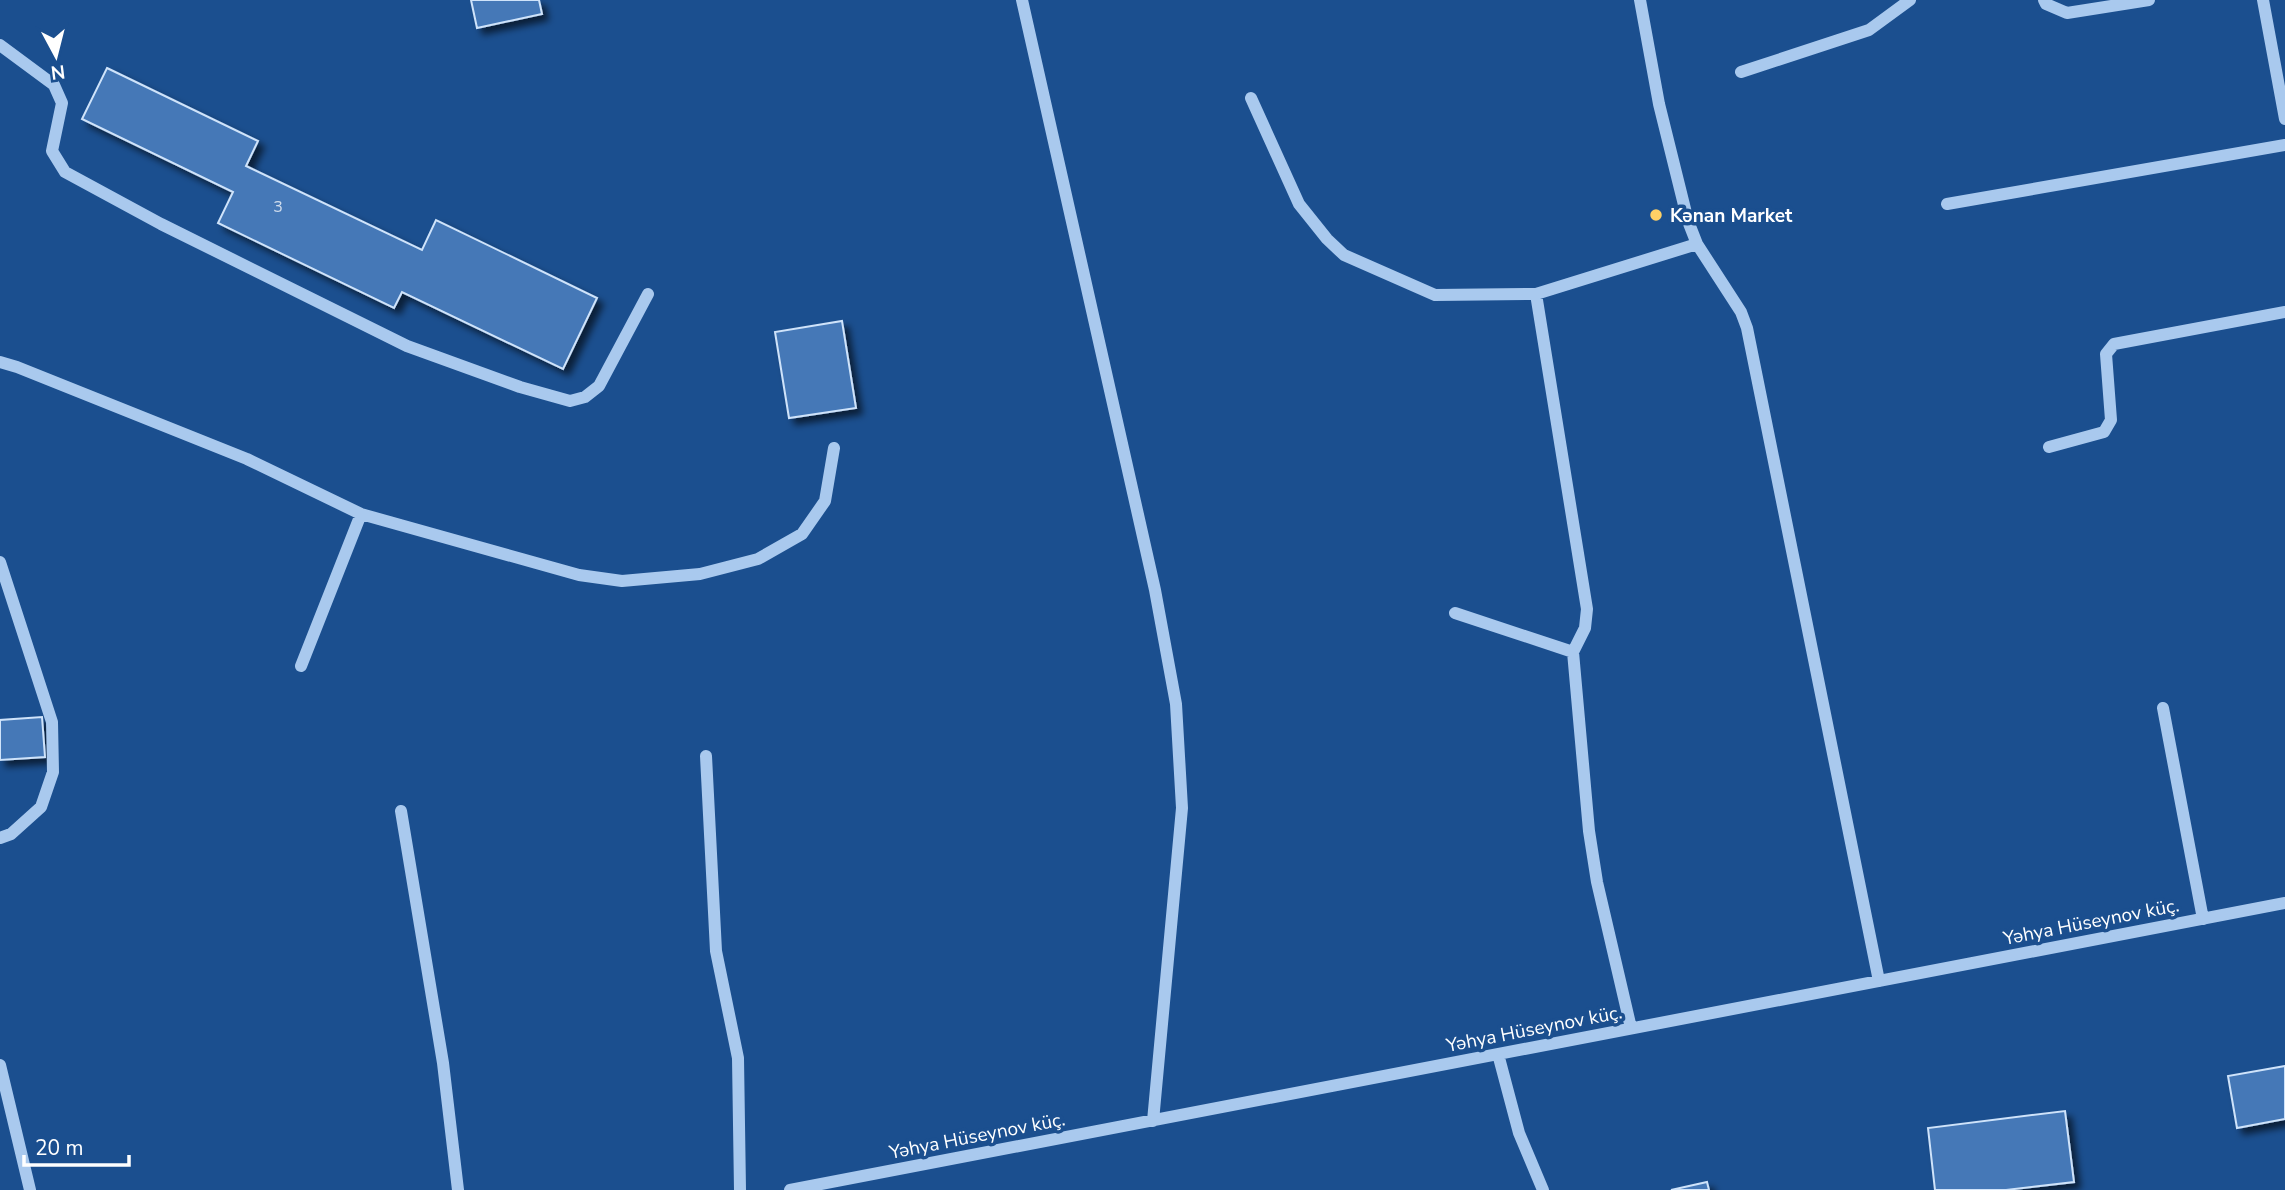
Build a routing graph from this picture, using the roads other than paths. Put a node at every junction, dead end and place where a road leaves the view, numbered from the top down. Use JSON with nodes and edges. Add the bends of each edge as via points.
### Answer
{"nodes":[{"id":1,"x":1023,"y":0,"type":"edge"},
{"id":2,"x":1640,"y":0,"type":"edge"},
{"id":3,"x":1910,"y":0,"type":"edge"},
{"id":4,"x":2044,"y":0,"type":"edge"},
{"id":5,"x":2150,"y":0,"type":"edge"},
{"id":6,"x":2263,"y":0,"type":"edge"},
{"id":7,"x":0,"y":45,"type":"edge"},
{"id":8,"x":1741,"y":72,"type":"dead end"},
{"id":9,"x":1251,"y":98,"type":"dead end"},
{"id":10,"x":2285,"y":119,"type":"edge"},
{"id":11,"x":2285,"y":145,"type":"edge"},
{"id":12,"x":1947,"y":204,"type":"dead end"},
{"id":13,"x":1696,"y":244,"type":"junction"},
{"id":14,"x":648,"y":294,"type":"dead end"},
{"id":15,"x":1536,"y":294,"type":"junction"},
{"id":16,"x":2285,"y":312,"type":"edge"},
{"id":17,"x":0,"y":362,"type":"edge"},
{"id":18,"x":2049,"y":446,"type":"dead end"},
{"id":19,"x":834,"y":448,"type":"dead end"},
{"id":20,"x":361,"y":514,"type":"junction"},
{"id":21,"x":0,"y":562,"type":"edge"},
{"id":22,"x":1455,"y":613,"type":"dead end"},
{"id":23,"x":1573,"y":652,"type":"junction"},
{"id":24,"x":301,"y":666,"type":"dead end"},
{"id":25,"x":2163,"y":708,"type":"dead end"},
{"id":26,"x":706,"y":756,"type":"dead end"},
{"id":27,"x":401,"y":811,"type":"dead end"},
{"id":28,"x":0,"y":838,"type":"edge"},
{"id":29,"x":2285,"y":903,"type":"edge"},
{"id":30,"x":2203,"y":919,"type":"junction"},
{"id":31,"x":1879,"y":981,"type":"junction"},
{"id":32,"x":1631,"y":1028,"type":"junction"},
{"id":33,"x":1498,"y":1054,"type":"junction"},
{"id":34,"x":0,"y":1065,"type":"edge"},
{"id":35,"x":1153,"y":1121,"type":"junction"},
{"id":36,"x":30,"y":1190,"type":"edge"},
{"id":37,"x":458,"y":1190,"type":"edge"},
{"id":38,"x":740,"y":1190,"type":"edge"},
{"id":39,"x":790,"y":1190,"type":"edge"},
{"id":40,"x":1543,"y":1190,"type":"edge"}],
"edges":[{"from":1,"to":35,"type":"street","via":[[1155,590],[1176,704],[1182,808]]},
{"from":2,"to":13,"type":"street","via":[[1659,104]]},
{"from":3,"to":8,"type":"street","via":[[1869,30]]},
{"from":4,"to":5,"type":"street","via":[[2067,13]]},
{"from":6,"to":10,"type":"street"},
{"from":7,"to":14,"type":"street","via":[[54,85],[62,103],[52,150],[65,172],[407,346],[569,401],[585,397],[599,386]]},
{"from":9,"to":15,"type":"street","via":[[1299,204],[1344,255],[1435,295]]},
{"from":11,"to":12,"type":"street"},
{"from":13,"to":15,"type":"street"},
{"from":13,"to":31,"type":"street","via":[[1747,328]]},
{"from":15,"to":23,"type":"street","via":[[1587,609],[1585,628]]},
{"from":16,"to":18,"type":"street","via":[[2114,344],[2106,354],[2111,420],[2104,432]]},
{"from":17,"to":20,"type":"street","via":[[247,459]]},
{"from":19,"to":20,"type":"street","via":[[825,501],[802,534],[758,559],[700,574],[622,581],[579,575]]},
{"from":20,"to":24,"type":"street"},
{"from":21,"to":28,"type":"street","via":[[52,722],[53,772],[41,807]]},
{"from":22,"to":23,"type":"street"},
{"from":23,"to":32,"type":"street","via":[[1589,831]]},
{"from":25,"to":30,"type":"street"},
{"from":26,"to":38,"type":"street","via":[[716,951],[738,1058]]},
{"from":27,"to":37,"type":"street","via":[[443,1062]]},
{"from":29,"to":30,"type":"street","name":"Yəhya Hüseynov küç."},
{"from":30,"to":31,"type":"street","name":"Yəhya Hüseynov küç."},
{"from":31,"to":32,"type":"street","name":"Yəhya Hüseynov küç."},
{"from":32,"to":33,"type":"street","name":"Yəhya Hüseynov küç."},
{"from":33,"to":35,"type":"street","name":"Yəhya Hüseynov küç."},
{"from":33,"to":40,"type":"street","via":[[1519,1133]]},
{"from":34,"to":36,"type":"street"},
{"from":35,"to":39,"type":"street","name":"Yəhya Hüseynov küç."}]}
